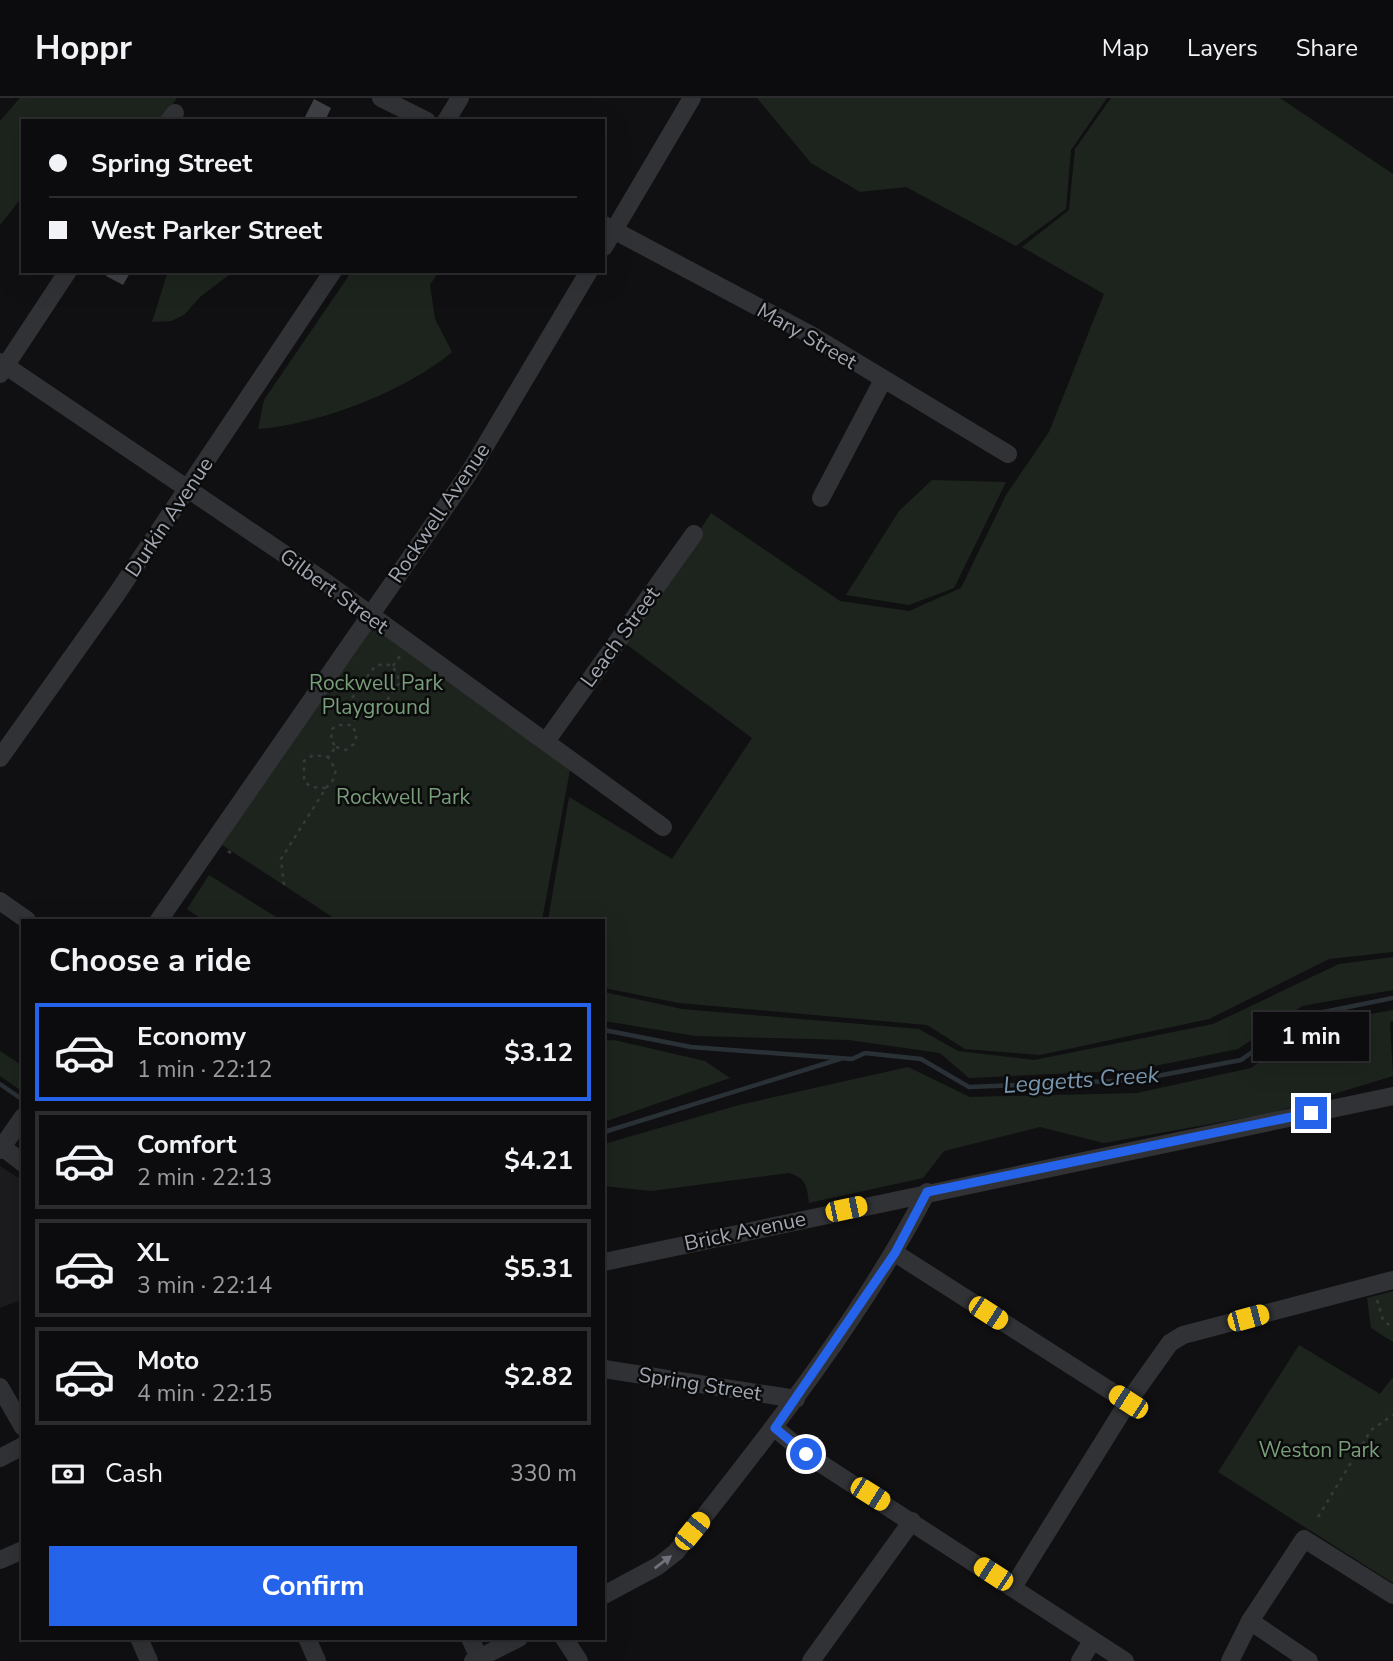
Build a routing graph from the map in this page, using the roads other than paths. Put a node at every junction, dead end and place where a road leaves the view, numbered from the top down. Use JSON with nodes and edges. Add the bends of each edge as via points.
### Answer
{"nodes":[{"id":1,"x":381,"y":98,"type":"edge"},
{"id":2,"x":460,"y":98,"type":"edge"},
{"id":3,"x":692,"y":98,"type":"edge"},
{"id":4,"x":417,"y":119,"type":"edge"},
{"id":5,"x":447,"y":119,"type":"edge"},
{"id":6,"x":609,"y":228,"type":"edge"},
{"id":7,"x":67,"y":273,"type":"edge"},
{"id":8,"x":332,"y":273,"type":"edge"},
{"id":9,"x":588,"y":273,"type":"edge"},
{"id":10,"x":2,"y":368,"type":"edge"},
{"id":11,"x":883,"y":380,"type":"junction"},
{"id":12,"x":1008,"y":454,"type":"dead end"},
{"id":13,"x":188,"y":489,"type":"junction"},
{"id":14,"x":821,"y":498,"type":"dead end"},
{"id":15,"x":694,"y":534,"type":"dead end"},
{"id":16,"x":369,"y":616,"type":"junction"},
{"id":17,"x":547,"y":740,"type":"junction"},
{"id":18,"x":0,"y":758,"type":"edge"},
{"id":19,"x":663,"y":827,"type":"dead end"},
{"id":20,"x":0,"y":901,"type":"edge"},
{"id":21,"x":26,"y":919,"type":"edge"},
{"id":22,"x":160,"y":919,"type":"edge"},
{"id":23,"x":1393,"y":1096,"type":"edge"},
{"id":24,"x":21,"y":1120,"type":"edge"},
{"id":25,"x":1,"y":1149,"type":"edge"},
{"id":26,"x":21,"y":1162,"type":"edge"},
{"id":27,"x":927,"y":1192,"type":"junction"},
{"id":28,"x":895,"y":1253,"type":"junction"},
{"id":29,"x":605,"y":1262,"type":"edge"},
{"id":30,"x":1393,"y":1280,"type":"edge"},
{"id":31,"x":605,"y":1369,"type":"edge"},
{"id":32,"x":0,"y":1387,"type":"edge"},
{"id":33,"x":796,"y":1399,"type":"junction"},
{"id":34,"x":1128,"y":1402,"type":"junction"},
{"id":35,"x":21,"y":1424,"type":"edge"},
{"id":36,"x":775,"y":1428,"type":"junction"},
{"id":37,"x":21,"y":1447,"type":"edge"},
{"id":38,"x":0,"y":1458,"type":"edge"},
{"id":39,"x":912,"y":1521,"type":"junction"},
{"id":40,"x":21,"y":1551,"type":"edge"},
{"id":41,"x":0,"y":1560,"type":"edge"},
{"id":42,"x":1013,"y":1587,"type":"junction"},
{"id":43,"x":605,"y":1594,"type":"edge"},
{"id":44,"x":1393,"y":1595,"type":"edge"},
{"id":45,"x":1250,"y":1621,"type":"junction"},
{"id":46,"x":140,"y":1640,"type":"edge"},
{"id":47,"x":308,"y":1640,"type":"edge"},
{"id":48,"x":471,"y":1640,"type":"edge"},
{"id":49,"x":515,"y":1640,"type":"edge"},
{"id":50,"x":565,"y":1640,"type":"edge"},
{"id":51,"x":1092,"y":1641,"type":"junction"},
{"id":52,"x":476,"y":1660,"type":"edge"},
{"id":53,"x":149,"y":1661,"type":"edge"},
{"id":54,"x":317,"y":1661,"type":"edge"},
{"id":55,"x":579,"y":1661,"type":"edge"},
{"id":56,"x":811,"y":1661,"type":"edge"},
{"id":57,"x":1080,"y":1661,"type":"edge"},
{"id":58,"x":1125,"y":1661,"type":"edge"},
{"id":59,"x":1230,"y":1661,"type":"edge"},
{"id":60,"x":1309,"y":1661,"type":"edge"}],
"edges":[{"from":1,"to":4,"type":"street"},
{"from":2,"to":5,"type":"street"},
{"from":3,"to":6,"type":"street"},
{"from":6,"to":11,"type":"street","name":"Mary Street","via":[[811,335]]},
{"from":7,"to":10,"type":"street"},
{"from":8,"to":13,"type":"street","name":"Durkin Avenue"},
{"from":9,"to":16,"type":"street","name":"Rockwell Avenue","via":[[469,473]]},
{"from":10,"to":13,"type":"street","name":"Gilbert Street"},
{"from":11,"to":12,"type":"street","name":"Mary Street"},
{"from":11,"to":14,"type":"street"},
{"from":13,"to":16,"type":"street","name":"Gilbert Street"},
{"from":13,"to":18,"type":"street","name":"Durkin Avenue"},
{"from":15,"to":17,"type":"street","name":"Leach Street"},
{"from":16,"to":17,"type":"street","name":"Gilbert Street"},
{"from":16,"to":22,"type":"street","name":"Rockwell Avenue"},
{"from":17,"to":19,"type":"street","name":"Gilbert Street"},
{"from":20,"to":21,"type":"street"},
{"from":23,"to":27,"type":"street","name":"Brick Avenue"},
{"from":24,"to":25,"type":"street"},
{"from":25,"to":26,"type":"street"},
{"from":27,"to":28,"type":"street"},
{"from":27,"to":29,"type":"street","name":"Brick Avenue"},
{"from":28,"to":33,"type":"street"},
{"from":28,"to":34,"type":"street"},
{"from":30,"to":34,"type":"street","via":[[1183,1335],[1170,1343]]},
{"from":31,"to":33,"type":"street","name":"Spring Street"},
{"from":32,"to":35,"type":"street"},
{"from":33,"to":36,"type":"street"},
{"from":34,"to":42,"type":"street"},
{"from":36,"to":39,"type":"street","name":"Spring Street","via":[[806,1454]]},
{"from":43,"to":36,"type":"street","one_way":true,"via":[[676,1552]]},
{"from":37,"to":38,"type":"street"},
{"from":39,"to":42,"type":"street","name":"Spring Street"},
{"from":39,"to":56,"type":"street"},
{"from":40,"to":41,"type":"street"},
{"from":42,"to":51,"type":"street","name":"Spring Street"},
{"from":44,"to":45,"type":"street","via":[[1304,1539]]},
{"from":45,"to":59,"type":"street"},
{"from":45,"to":60,"type":"street"},
{"from":46,"to":53,"type":"street"},
{"from":47,"to":54,"type":"street"},
{"from":48,"to":52,"type":"street"},
{"from":49,"to":52,"type":"street"},
{"from":50,"to":55,"type":"street"},
{"from":51,"to":57,"type":"street"},
{"from":51,"to":58,"type":"street","name":"Spring Street"}]}
